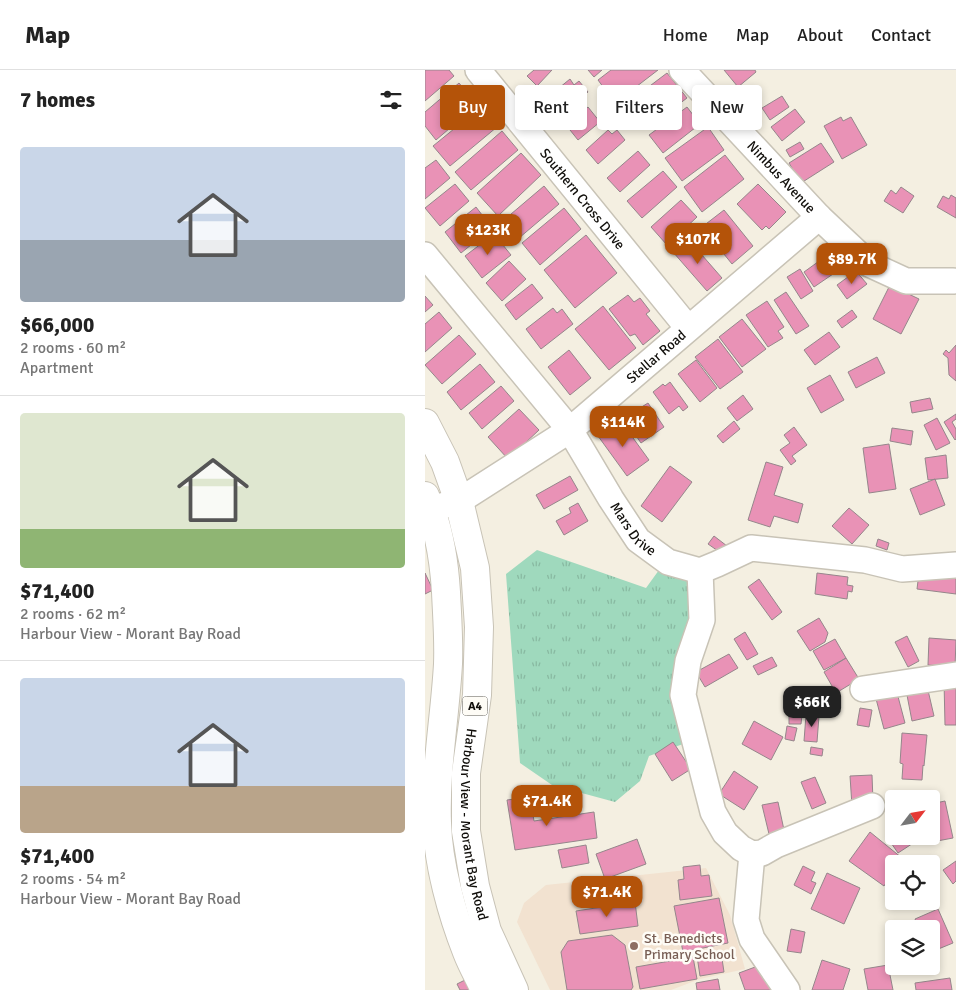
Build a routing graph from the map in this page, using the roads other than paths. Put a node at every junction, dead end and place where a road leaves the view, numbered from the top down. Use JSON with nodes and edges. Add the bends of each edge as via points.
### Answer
{"nodes":[{"id":1,"x":478,"y":70,"type":"edge"},
{"id":2,"x":682,"y":70,"type":"edge"},
{"id":3,"x":819,"y":217,"type":"junction"},
{"id":4,"x":425,"y":255,"type":"edge"},
{"id":5,"x":953,"y":281,"type":"dead end"},
{"id":6,"x":688,"y":328,"type":"junction"},
{"id":7,"x":425,"y":423,"type":"edge"},
{"id":8,"x":570,"y":430,"type":"junction"},
{"id":9,"x":459,"y":501,"type":"junction"},
{"id":10,"x":428,"y":502,"type":"edge"},
{"id":11,"x":956,"y":565,"type":"edge"},
{"id":12,"x":700,"y":571,"type":"junction"},
{"id":13,"x":956,"y":675,"type":"edge"},
{"id":14,"x":863,"y":689,"type":"dead end"},
{"id":15,"x":872,"y":806,"type":"dead end"},
{"id":16,"x":752,"y":854,"type":"junction"},
{"id":17,"x":485,"y":990,"type":"edge"},
{"id":18,"x":514,"y":990,"type":"edge"},
{"id":19,"x":787,"y":990,"type":"edge"}],
"edges":[{"from":1,"to":6,"type":"street","name":"Southern Cross Drive"},
{"from":2,"to":3,"type":"street","name":"Nimbus Avenue"},
{"from":3,"to":5,"type":"street","name":"Nimbus Avenue","via":[[869,264],[906,281]]},
{"from":3,"to":6,"type":"street","name":"Stellar Road"},
{"from":4,"to":8,"type":"street","name":"Mars Drive"},
{"from":6,"to":8,"type":"street","name":"Stellar Road"},
{"from":7,"to":9,"type":"highway","name":"Harbour View - Morant Bay Road","number":"A4","via":[[445,462]]},
{"from":8,"to":9,"type":"street","name":"Stellar Road"},
{"from":8,"to":12,"type":"street","name":"Mars Drive","via":[[638,540],[668,562]]},
{"from":9,"to":10,"type":"street","name":"Stellar Road"},
{"from":9,"to":18,"type":"highway","name":"Harbour View - Morant Bay Road","number":"A4","via":[[475,568],[479,627],[477,695],[466,773],[466,831],[487,931]]},
{"from":10,"to":17,"type":"highway","name":"Harbour View - Morant Bay Road","number":"A4","via":[[444,567],[447,617],[448,662],[437,778],[441,862],[452,910],[467,953]]},
{"from":11,"to":12,"type":"street","via":[[902,569],[865,560],[751,548]]},
{"from":12,"to":16,"type":"street","via":[[702,620],[688,661],[683,695],[713,812],[725,833]]},
{"from":13,"to":14,"type":"street"},
{"from":15,"to":16,"type":"street","via":[[776,844],[762,853]]},
{"from":16,"to":19,"type":"street","via":[[746,920],[752,939]]}]}
